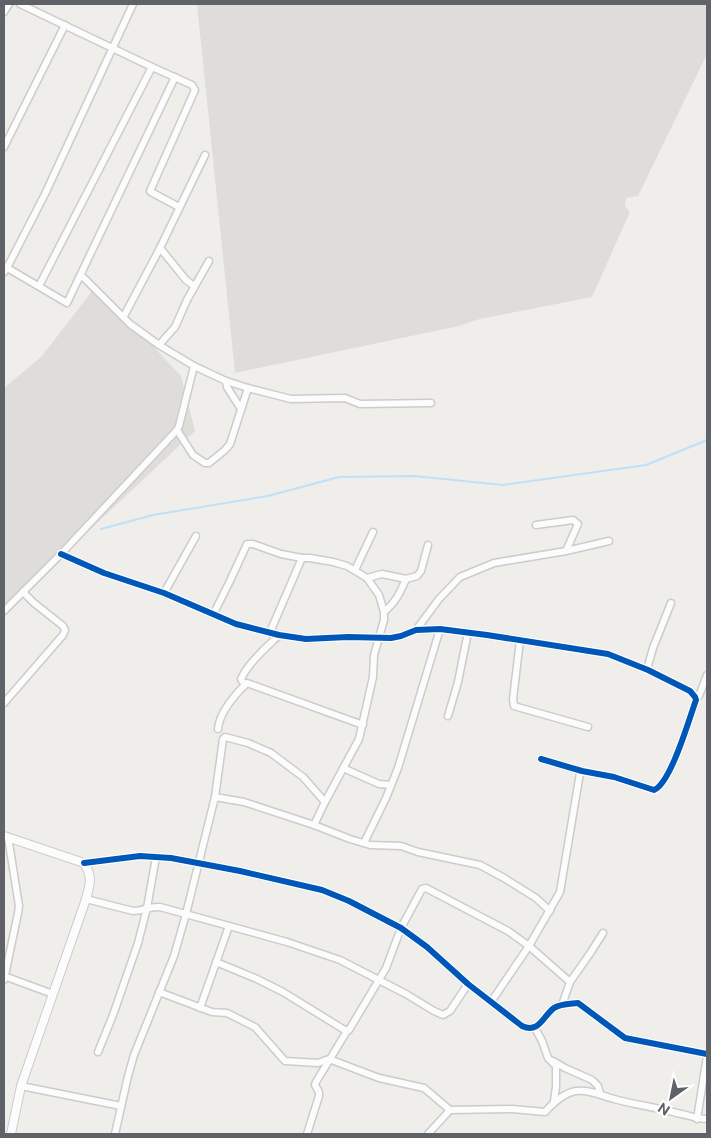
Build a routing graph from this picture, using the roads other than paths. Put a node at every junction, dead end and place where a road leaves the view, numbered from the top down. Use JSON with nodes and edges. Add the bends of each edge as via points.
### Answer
{"nodes":[{"id":1,"x":9,"y":4,"type":"edge"},
{"id":2,"x":23,"y":4,"type":"edge"},
{"id":3,"x":133,"y":4,"type":"edge"},
{"id":4,"x":4,"y":12,"type":"edge"},
{"id":5,"x":65,"y":25,"type":"junction"},
{"id":6,"x":112,"y":48,"type":"junction"},
{"id":7,"x":152,"y":68,"type":"junction"},
{"id":8,"x":175,"y":77,"type":"junction"},
{"id":9,"x":4,"y":147,"type":"edge"},
{"id":10,"x":205,"y":154,"type":"dead end"},
{"id":11,"x":179,"y":207,"type":"junction"},
{"id":12,"x":160,"y":248,"type":"junction"},
{"id":13,"x":208,"y":261,"type":"dead end"},
{"id":14,"x":5,"y":269,"type":"edge"},
{"id":15,"x":80,"y":276,"type":"junction"},
{"id":16,"x":39,"y":286,"type":"junction"},
{"id":17,"x":194,"y":286,"type":"junction"},
{"id":18,"x":124,"y":316,"type":"junction"},
{"id":19,"x":159,"y":345,"type":"junction"},
{"id":20,"x":194,"y":366,"type":"junction"},
{"id":21,"x":226,"y":380,"type":"junction"},
{"id":22,"x":248,"y":388,"type":"junction"},
{"id":23,"x":431,"y":403,"type":"dead end"},
{"id":24,"x":241,"y":409,"type":"junction"},
{"id":25,"x":177,"y":430,"type":"junction"},
{"id":26,"x":536,"y":526,"type":"dead end"},
{"id":27,"x":373,"y":532,"type":"dead end"},
{"id":28,"x":196,"y":536,"type":"dead end"},
{"id":29,"x":609,"y":541,"type":"dead end"},
{"id":30,"x":428,"y":544,"type":"dead end"},
{"id":31,"x":566,"y":551,"type":"junction"},
{"id":32,"x":61,"y":554,"type":"junction"},
{"id":33,"x":302,"y":558,"type":"junction"},
{"id":34,"x":355,"y":570,"type":"junction"},
{"id":35,"x":367,"y":578,"type":"junction"},
{"id":36,"x":406,"y":579,"type":"junction"},
{"id":37,"x":23,"y":592,"type":"junction"},
{"id":38,"x":164,"y":593,"type":"junction"},
{"id":39,"x":671,"y":603,"type":"dead end"},
{"id":40,"x":4,"y":611,"type":"edge"},
{"id":41,"x":384,"y":612,"type":"junction"},
{"id":42,"x":213,"y":615,"type":"junction"},
{"id":43,"x":440,"y":628,"type":"junction"},
{"id":44,"x":416,"y":630,"type":"junction"},
{"id":45,"x":270,"y":632,"type":"junction"},
{"id":46,"x":468,"y":632,"type":"junction"},
{"id":47,"x":279,"y":634,"type":"junction"},
{"id":48,"x":379,"y":638,"type":"junction"},
{"id":49,"x":520,"y":640,"type":"junction"},
{"id":50,"x":647,"y":670,"type":"junction"},
{"id":51,"x":707,"y":675,"type":"edge"},
{"id":52,"x":245,"y":684,"type":"junction"},
{"id":53,"x":697,"y":696,"type":"junction"},
{"id":54,"x":707,"y":698,"type":"edge"},
{"id":55,"x":4,"y":703,"type":"edge"},
{"id":56,"x":448,"y":716,"type":"dead end"},
{"id":57,"x":363,"y":725,"type":"junction"},
{"id":58,"x":588,"y":726,"type":"dead end"},
{"id":59,"x":218,"y":729,"type":"dead end"},
{"id":60,"x":542,"y":759,"type":"dead end"},
{"id":61,"x":343,"y":768,"type":"junction"},
{"id":62,"x":582,"y":771,"type":"junction"},
{"id":63,"x":391,"y":785,"type":"junction"},
{"id":64,"x":215,"y":797,"type":"junction"},
{"id":65,"x":325,"y":802,"type":"junction"},
{"id":66,"x":314,"y":825,"type":"junction"},
{"id":67,"x":6,"y":836,"type":"edge"},
{"id":68,"x":364,"y":843,"type":"junction"},
{"id":69,"x":156,"y":857,"type":"junction"},
{"id":70,"x":84,"y":863,"type":"junction"},
{"id":71,"x":198,"y":864,"type":"junction"},
{"id":72,"x":86,"y":899,"type":"junction"},
{"id":73,"x":147,"y":908,"type":"junction"},
{"id":74,"x":550,"y":911,"type":"junction"},
{"id":75,"x":186,"y":914,"type":"junction"},
{"id":76,"x":229,"y":926,"type":"junction"},
{"id":77,"x":402,"y":928,"type":"junction"},
{"id":78,"x":602,"y":933,"type":"dead end"},
{"id":79,"x":529,"y":946,"type":"junction"},
{"id":80,"x":216,"y":962,"type":"junction"},
{"id":81,"x":4,"y":977,"type":"edge"},
{"id":82,"x":379,"y":980,"type":"junction"},
{"id":83,"x":570,"y":982,"type":"junction"},
{"id":84,"x":468,"y":984,"type":"junction"},
{"id":85,"x":159,"y":992,"type":"junction"},
{"id":86,"x":53,"y":994,"type":"junction"},
{"id":87,"x":492,"y":1002,"type":"junction"},
{"id":88,"x":562,"y":1005,"type":"junction"},
{"id":89,"x":200,"y":1008,"type":"junction"},
{"id":90,"x":535,"y":1028,"type":"junction"},
{"id":91,"x":347,"y":1031,"type":"junction"},
{"id":92,"x":98,"y":1052,"type":"dead end"},
{"id":93,"x":707,"y":1055,"type":"edge"},
{"id":94,"x":548,"y":1058,"type":"junction"},
{"id":95,"x":330,"y":1059,"type":"junction"},
{"id":96,"x":21,"y":1086,"type":"junction"},
{"id":97,"x":600,"y":1094,"type":"junction"},
{"id":98,"x":554,"y":1101,"type":"junction"},
{"id":99,"x":121,"y":1106,"type":"junction"},
{"id":100,"x":450,"y":1110,"type":"junction"},
{"id":101,"x":697,"y":1119,"type":"junction"},
{"id":102,"x":707,"y":1119,"type":"edge"},
{"id":103,"x":11,"y":1134,"type":"edge"},
{"id":104,"x":115,"y":1134,"type":"edge"},
{"id":105,"x":307,"y":1134,"type":"edge"},
{"id":106,"x":428,"y":1134,"type":"edge"}],
"edges":[{"from":1,"to":4,"type":"street"},
{"from":2,"to":5,"type":"street"},
{"from":3,"to":6,"type":"street"},
{"from":5,"to":6,"type":"street"},
{"from":5,"to":9,"type":"street"},
{"from":6,"to":7,"type":"street"},
{"from":6,"to":14,"type":"street","via":[[46,194]]},
{"from":7,"to":8,"type":"street"},
{"from":7,"to":16,"type":"street"},
{"from":8,"to":11,"type":"street","via":[[192,85],[195,90],[150,191]]},
{"from":8,"to":15,"type":"street"},
{"from":10,"to":11,"type":"street"},
{"from":11,"to":12,"type":"street"},
{"from":12,"to":17,"type":"street"},
{"from":12,"to":18,"type":"street"},
{"from":13,"to":17,"type":"street"},
{"from":14,"to":16,"type":"street"},
{"from":15,"to":16,"type":"street","via":[[67,303]]},
{"from":15,"to":18,"type":"street"},
{"from":17,"to":19,"type":"street","via":[[175,327]]},
{"from":18,"to":19,"type":"street"},
{"from":19,"to":20,"type":"street"},
{"from":20,"to":21,"type":"street"},
{"from":20,"to":25,"type":"street"},
{"from":21,"to":22,"type":"street"},
{"from":21,"to":24,"type":"street"},
{"from":22,"to":23,"type":"street","via":[[291,399],[345,398],[360,404]]},
{"from":22,"to":24,"type":"street"},
{"from":24,"to":25,"type":"street","via":[[230,444],[209,463],[193,455]]},
{"from":25,"to":32,"type":"street"},
{"from":26,"to":31,"type":"street","via":[[577,522]]},
{"from":27,"to":34,"type":"street"},
{"from":28,"to":38,"type":"street"},
{"from":29,"to":31,"type":"street"},
{"from":30,"to":36,"type":"street","via":[[421,571],[415,578]]},
{"from":31,"to":44,"type":"street","via":[[494,563],[460,578]]},
{"from":32,"to":37,"type":"street"},
{"from":32,"to":38,"type":"street","via":[[104,573]]},
{"from":33,"to":34,"type":"street","via":[[332,562]]},
{"from":33,"to":42,"type":"street","via":[[247,544]]},
{"from":33,"to":45,"type":"street"},
{"from":34,"to":35,"type":"street"},
{"from":35,"to":36,"type":"street","via":[[382,574]]},
{"from":35,"to":41,"type":"street","via":[[379,595]]},
{"from":36,"to":41,"type":"street","via":[[394,604]]},
{"from":37,"to":40,"type":"street"},
{"from":37,"to":55,"type":"street","via":[[65,630]]},
{"from":38,"to":42,"type":"street"},
{"from":39,"to":50,"type":"street"},
{"from":41,"to":48,"type":"street"},
{"from":42,"to":45,"type":"street"},
{"from":43,"to":44,"type":"street"},
{"from":43,"to":46,"type":"street"},
{"from":43,"to":63,"type":"street"},
{"from":44,"to":48,"type":"street","via":[[402,636]]},
{"from":45,"to":47,"type":"street"},
{"from":46,"to":49,"type":"street"},
{"from":46,"to":56,"type":"street"},
{"from":47,"to":48,"type":"street","via":[[306,639]]},
{"from":47,"to":52,"type":"street","via":[[242,676]]},
{"from":48,"to":57,"type":"street"},
{"from":49,"to":50,"type":"street","via":[[608,654]]},
{"from":49,"to":58,"type":"street","via":[[514,706]]},
{"from":50,"to":53,"type":"street"},
{"from":51,"to":53,"type":"street"},
{"from":52,"to":57,"type":"street"},
{"from":52,"to":59,"type":"street","via":[[228,704]]},
{"from":53,"to":54,"type":"street"},
{"from":53,"to":62,"type":"street","via":[[670,770],[658,788],[654,790]]},
{"from":57,"to":61,"type":"street"},
{"from":60,"to":62,"type":"street"},
{"from":61,"to":63,"type":"street","via":[[379,784]]},
{"from":61,"to":65,"type":"street"},
{"from":62,"to":74,"type":"street","via":[[560,892]]},
{"from":63,"to":68,"type":"street"},
{"from":64,"to":65,"type":"street","via":[[223,739],[226,737],[271,753],[302,777]]},
{"from":64,"to":66,"type":"street","via":[[244,802]]},
{"from":64,"to":71,"type":"street"},
{"from":65,"to":66,"type":"street"},
{"from":66,"to":68,"type":"street"},
{"from":67,"to":70,"type":"street"},
{"from":67,"to":81,"type":"street","via":[[19,906]]},
{"from":68,"to":74,"type":"street","via":[[402,846],[480,866],[536,898]]},
{"from":69,"to":70,"type":"street"},
{"from":69,"to":71,"type":"street"},
{"from":69,"to":73,"type":"street"},
{"from":70,"to":72,"type":"street","via":[[90,881]]},
{"from":71,"to":75,"type":"street"},
{"from":71,"to":77,"type":"street","via":[[322,890]]},
{"from":72,"to":73,"type":"street","via":[[133,911]]},
{"from":72,"to":86,"type":"street"},
{"from":73,"to":75,"type":"street","via":[[160,907]]},
{"from":73,"to":92,"type":"street","via":[[138,943]]},
{"from":74,"to":79,"type":"street"},
{"from":75,"to":76,"type":"street"},
{"from":75,"to":85,"type":"street"},
{"from":76,"to":80,"type":"street"},
{"from":76,"to":82,"type":"street","via":[[340,960]]},
{"from":77,"to":79,"type":"street","via":[[422,889],[426,888],[493,922]]},
{"from":77,"to":82,"type":"street"},
{"from":77,"to":84,"type":"street"},
{"from":78,"to":83,"type":"street"},
{"from":79,"to":83,"type":"street"},
{"from":79,"to":87,"type":"street"},
{"from":80,"to":89,"type":"street"},
{"from":80,"to":91,"type":"street","via":[[283,992]]},
{"from":81,"to":86,"type":"street"},
{"from":82,"to":84,"type":"street","via":[[443,1015],[450,1011]]},
{"from":82,"to":91,"type":"street"},
{"from":83,"to":88,"type":"street"},
{"from":84,"to":87,"type":"street"},
{"from":85,"to":89,"type":"street"},
{"from":85,"to":99,"type":"street","via":[[134,1055]]},
{"from":86,"to":96,"type":"street"},
{"from":87,"to":90,"type":"street","via":[[522,1026]]},
{"from":88,"to":90,"type":"street","via":[[555,1007]]},
{"from":88,"to":93,"type":"street","via":[[578,1003],[624,1038]]},
{"from":89,"to":95,"type":"street","via":[[227,1013],[255,1027],[285,1061],[318,1063]]},
{"from":90,"to":94,"type":"street"},
{"from":91,"to":95,"type":"street"},
{"from":93,"to":101,"type":"street"},
{"from":94,"to":97,"type":"street","via":[[592,1080]]},
{"from":94,"to":98,"type":"street","via":[[556,1066]]},
{"from":95,"to":100,"type":"street","via":[[379,1078],[424,1088]]},
{"from":95,"to":105,"type":"street","via":[[315,1084],[319,1096]]},
{"from":96,"to":99,"type":"street"},
{"from":96,"to":103,"type":"street"},
{"from":97,"to":98,"type":"street","via":[[574,1091]]},
{"from":97,"to":101,"type":"street"},
{"from":98,"to":100,"type":"street","via":[[545,1112]]},
{"from":99,"to":104,"type":"street"},
{"from":100,"to":106,"type":"street"},
{"from":101,"to":102,"type":"street"}]}
